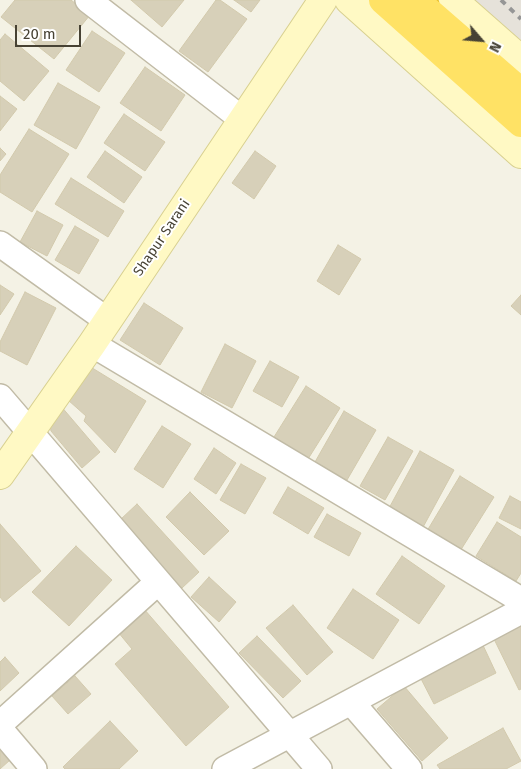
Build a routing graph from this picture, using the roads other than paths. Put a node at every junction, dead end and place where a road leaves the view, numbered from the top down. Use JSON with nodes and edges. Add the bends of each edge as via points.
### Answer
{"nodes":[{"id":1,"x":88,"y":0,"type":"edge"},
{"id":2,"x":323,"y":0,"type":"edge"},
{"id":3,"x":349,"y":0,"type":"edge"},
{"id":4,"x":383,"y":0,"type":"edge"},
{"id":5,"x":415,"y":0,"type":"edge"},
{"id":6,"x":453,"y":0,"type":"edge"},
{"id":7,"x":521,"y":60,"type":"edge"},
{"id":8,"x":521,"y":92,"type":"edge"},
{"id":9,"x":242,"y":119,"type":"junction"},
{"id":10,"x":521,"y":123,"type":"edge"},
{"id":11,"x":521,"y":154,"type":"edge"},
{"id":12,"x":0,"y":244,"type":"edge"},
{"id":13,"x":108,"y":321,"type":"junction"},
{"id":14,"x":92,"y":344,"type":"junction"},
{"id":15,"x":0,"y":398,"type":"edge"},
{"id":16,"x":31,"y":432,"type":"junction"},
{"id":17,"x":0,"y":475,"type":"edge"},
{"id":18,"x":158,"y":582,"type":"junction"},
{"id":19,"x":521,"y":600,"type":"edge"},
{"id":20,"x":521,"y":611,"type":"edge"},
{"id":21,"x":352,"y":703,"type":"junction"},
{"id":22,"x":0,"y":724,"type":"edge"},
{"id":23,"x":0,"y":729,"type":"edge"},
{"id":24,"x":287,"y":735,"type":"junction"},
{"id":25,"x":34,"y":769,"type":"edge"},
{"id":26,"x":225,"y":769,"type":"edge"},
{"id":27,"x":319,"y":769,"type":"edge"},
{"id":28,"x":409,"y":769,"type":"edge"}],
"edges":[{"from":1,"to":9,"type":"street"},
{"from":2,"to":9,"type":"street","name":"Shapur Sarani"},
{"from":3,"to":11,"type":"street"},
{"from":4,"to":10,"type":"highway"},
{"from":5,"to":8,"type":"highway"},
{"from":6,"to":7,"type":"street"},
{"from":9,"to":13,"type":"street","name":"Shapur Sarani"},
{"from":12,"to":13,"type":"street"},
{"from":13,"to":14,"type":"street","name":"Shapur Sarani"},
{"from":14,"to":16,"type":"street","name":"Shapur Sarani"},
{"from":14,"to":19,"type":"street"},
{"from":15,"to":16,"type":"street"},
{"from":16,"to":17,"type":"street","name":"Shapur Sarani"},
{"from":16,"to":18,"type":"street"},
{"from":18,"to":22,"type":"street"},
{"from":18,"to":24,"type":"street"},
{"from":20,"to":21,"type":"street"},
{"from":21,"to":24,"type":"street"},
{"from":21,"to":28,"type":"street"},
{"from":23,"to":25,"type":"street"},
{"from":24,"to":26,"type":"street"},
{"from":24,"to":27,"type":"street"}]}
